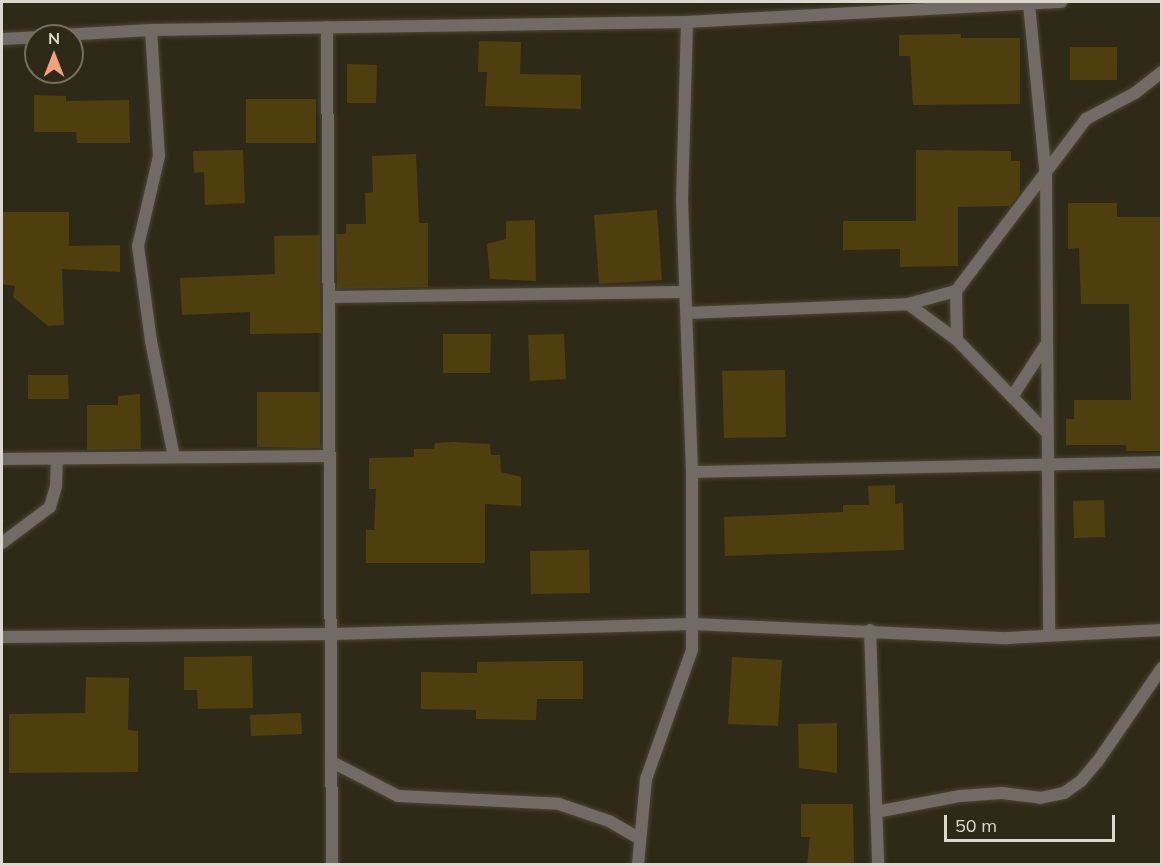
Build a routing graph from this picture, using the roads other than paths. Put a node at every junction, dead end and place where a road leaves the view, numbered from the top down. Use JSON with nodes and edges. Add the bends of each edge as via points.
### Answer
{"nodes":[{"id":1,"x":1061,"y":2,"type":"edge"},
{"id":2,"x":1029,"y":4,"type":"junction"},
{"id":3,"x":687,"y":22,"type":"junction"},
{"id":4,"x":327,"y":27,"type":"junction"},
{"id":5,"x":151,"y":30,"type":"junction"},
{"id":6,"x":84,"y":34,"type":"edge"},
{"id":7,"x":24,"y":37,"type":"edge"},
{"id":8,"x":2,"y":39,"type":"edge"},
{"id":9,"x":1161,"y":72,"type":"edge"},
{"id":10,"x":1046,"y":176,"type":"junction"},
{"id":11,"x":956,"y":291,"type":"junction"},
{"id":12,"x":685,"y":292,"type":"junction"},
{"id":13,"x":331,"y":297,"type":"junction"},
{"id":14,"x":908,"y":304,"type":"junction"},
{"id":15,"x":687,"y":313,"type":"junction"},
{"id":16,"x":957,"y":340,"type":"junction"},
{"id":17,"x":1045,"y":345,"type":"junction"},
{"id":18,"x":1011,"y":397,"type":"junction"},
{"id":19,"x":1047,"y":433,"type":"junction"},
{"id":20,"x":174,"y":456,"type":"junction"},
{"id":21,"x":328,"y":456,"type":"junction"},
{"id":22,"x":2,"y":459,"type":"edge"},
{"id":23,"x":57,"y":460,"type":"junction"},
{"id":24,"x":1161,"y":462,"type":"edge"},
{"id":25,"x":1047,"y":463,"type":"junction"},
{"id":26,"x":693,"y":472,"type":"junction"},
{"id":27,"x":2,"y":543,"type":"edge"},
{"id":28,"x":693,"y":624,"type":"junction"},
{"id":29,"x":870,"y":630,"type":"junction"},
{"id":30,"x":1161,"y":630,"type":"edge"},
{"id":31,"x":333,"y":634,"type":"junction"},
{"id":32,"x":1049,"y":634,"type":"junction"},
{"id":33,"x":2,"y":637,"type":"edge"},
{"id":34,"x":1161,"y":668,"type":"edge"},
{"id":35,"x":332,"y":762,"type":"junction"},
{"id":36,"x":876,"y":812,"type":"junction"},
{"id":37,"x":638,"y":838,"type":"junction"},
{"id":38,"x":332,"y":864,"type":"edge"},
{"id":39,"x":638,"y":864,"type":"edge"},
{"id":40,"x":878,"y":864,"type":"edge"}],
"edges":[{"from":1,"to":2,"type":"street"},
{"from":2,"to":3,"type":"street"},
{"from":2,"to":10,"type":"street"},
{"from":3,"to":4,"type":"street"},
{"from":3,"to":12,"type":"street","via":[[682,201]]},
{"from":4,"to":5,"type":"street"},
{"from":4,"to":13,"type":"street"},
{"from":5,"to":6,"type":"street"},
{"from":5,"to":20,"type":"street","via":[[159,156],[138,246],[151,341]]},
{"from":7,"to":8,"type":"street"},
{"from":9,"to":10,"type":"street","via":[[1135,93],[1086,119]]},
{"from":10,"to":11,"type":"street"},
{"from":10,"to":17,"type":"street"},
{"from":11,"to":14,"type":"street"},
{"from":11,"to":16,"type":"street"},
{"from":12,"to":13,"type":"street"},
{"from":12,"to":15,"type":"street"},
{"from":13,"to":21,"type":"street"},
{"from":14,"to":15,"type":"street"},
{"from":14,"to":16,"type":"street"},
{"from":15,"to":26,"type":"street"},
{"from":16,"to":18,"type":"street"},
{"from":17,"to":18,"type":"street"},
{"from":17,"to":19,"type":"street"},
{"from":18,"to":19,"type":"street"},
{"from":19,"to":25,"type":"street"},
{"from":20,"to":21,"type":"street"},
{"from":20,"to":23,"type":"street"},
{"from":21,"to":31,"type":"street"},
{"from":22,"to":23,"type":"street"},
{"from":23,"to":27,"type":"street","via":[[50,507]]},
{"from":24,"to":25,"type":"street"},
{"from":25,"to":26,"type":"street"},
{"from":25,"to":32,"type":"street"},
{"from":26,"to":28,"type":"street"},
{"from":28,"to":29,"type":"street"},
{"from":28,"to":31,"type":"street"},
{"from":28,"to":37,"type":"street","via":[[686,674],[646,779]]},
{"from":29,"to":32,"type":"street","via":[[1007,638]]},
{"from":29,"to":36,"type":"street"},
{"from":30,"to":32,"type":"street"},
{"from":31,"to":33,"type":"street"},
{"from":31,"to":35,"type":"street"},
{"from":34,"to":36,"type":"street","via":[[1098,761],[1064,793],[1040,798],[1002,793],[960,796]]},
{"from":35,"to":37,"type":"street","via":[[398,796],[559,804],[609,821]]},
{"from":35,"to":38,"type":"street"},
{"from":36,"to":40,"type":"street"},
{"from":37,"to":39,"type":"street"}]}
